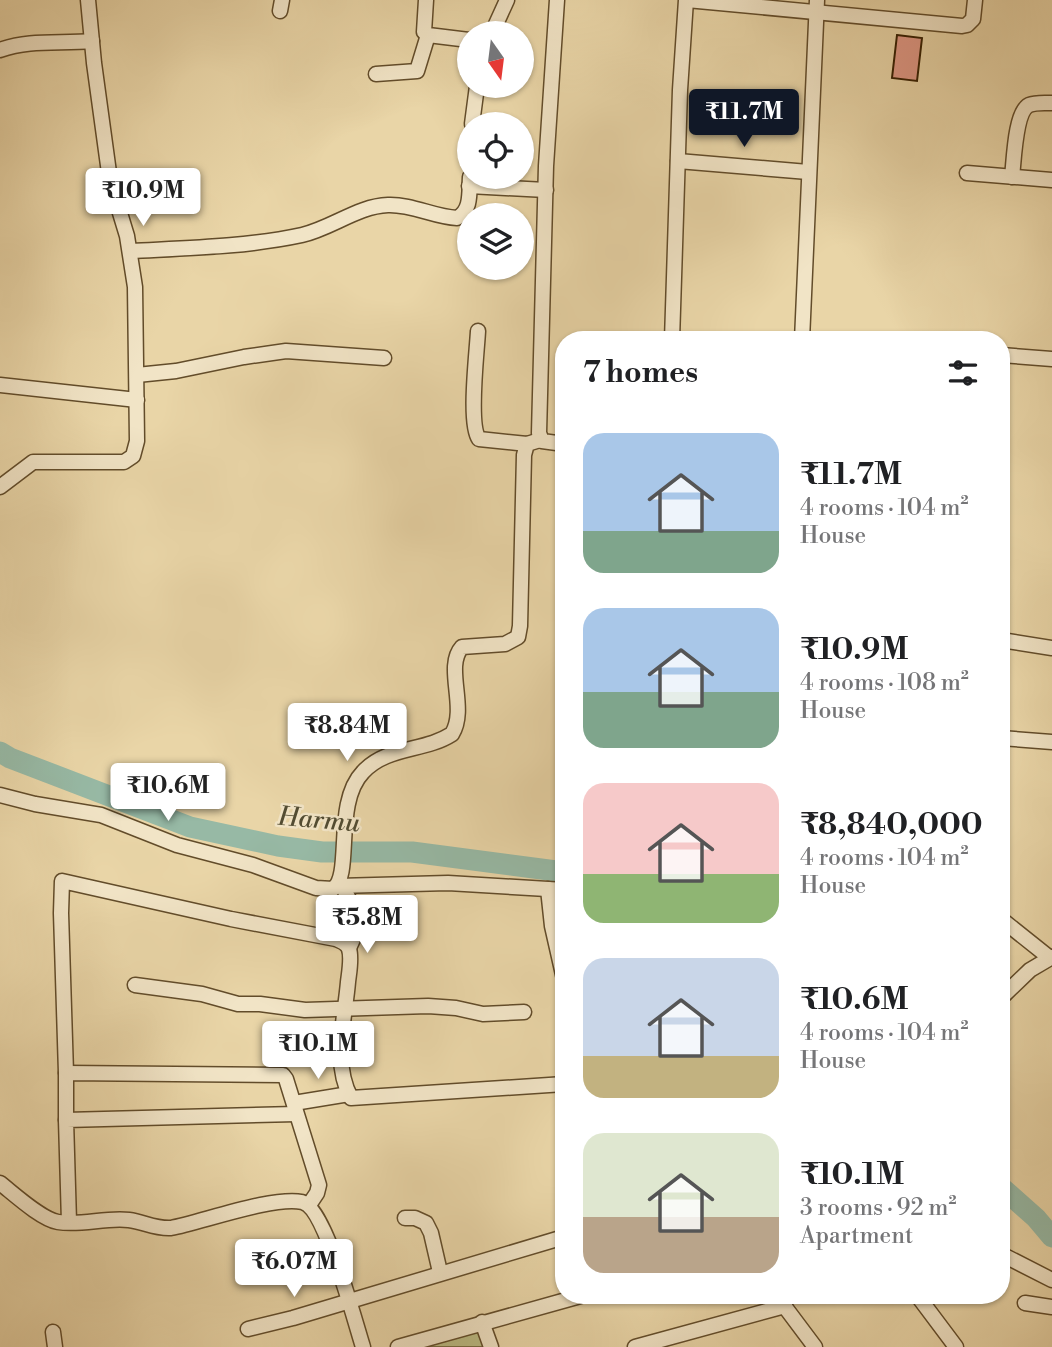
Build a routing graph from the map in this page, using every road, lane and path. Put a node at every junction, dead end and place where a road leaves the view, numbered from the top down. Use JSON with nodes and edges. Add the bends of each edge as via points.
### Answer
{"nodes":[{"id":1,"x":88,"y":0,"type":"edge"},
{"id":2,"x":426,"y":0,"type":"edge"},
{"id":3,"x":507,"y":0,"type":"edge"},
{"id":4,"x":557,"y":0,"type":"edge"},
{"id":5,"x":687,"y":0,"type":"edge"},
{"id":6,"x":975,"y":0,"type":"edge"},
{"id":7,"x":817,"y":6,"type":"edge"},
{"id":8,"x":497,"y":21,"type":"edge"},
{"id":9,"x":428,"y":35,"type":"junction"},
{"id":10,"x":457,"y":39,"type":"edge"},
{"id":11,"x":92,"y":41,"type":"junction"},
{"id":12,"x":0,"y":50,"type":"edge"},
{"id":13,"x":376,"y":74,"type":"dead end"},
{"id":14,"x":1052,"y":103,"type":"edge"},
{"id":15,"x":678,"y":161,"type":"junction"},
{"id":16,"x":808,"y":172,"type":"junction"},
{"id":17,"x":967,"y":173,"type":"dead end"},
{"id":18,"x":1012,"y":177,"type":"junction"},
{"id":19,"x":1052,"y":180,"type":"edge"},
{"id":20,"x":469,"y":189,"type":"edge"},
{"id":21,"x":534,"y":189,"type":"edge"},
{"id":22,"x":546,"y":190,"type":"junction"},
{"id":23,"x":131,"y":251,"type":"junction"},
{"id":24,"x":478,"y":331,"type":"dead end"},
{"id":25,"x":672,"y":331,"type":"edge"},
{"id":26,"x":802,"y":331,"type":"edge"},
{"id":27,"x":1010,"y":356,"type":"edge"},
{"id":28,"x":384,"y":358,"type":"dead end"},
{"id":29,"x":1052,"y":359,"type":"edge"},
{"id":30,"x":137,"y":375,"type":"junction"},
{"id":31,"x":0,"y":384,"type":"edge"},
{"id":32,"x":137,"y":400,"type":"junction"},
{"id":33,"x":534,"y":442,"type":"junction"},
{"id":34,"x":555,"y":443,"type":"edge"},
{"id":35,"x":0,"y":486,"type":"edge"},
{"id":36,"x":1010,"y":641,"type":"edge"},
{"id":37,"x":1052,"y":648,"type":"edge"},
{"id":38,"x":1010,"y":739,"type":"edge"},
{"id":39,"x":1052,"y":741,"type":"edge"},
{"id":40,"x":0,"y":795,"type":"edge"},
{"id":41,"x":340,"y":886,"type":"junction"},
{"id":42,"x":548,"y":889,"type":"junction"},
{"id":43,"x":555,"y":889,"type":"edge"},
{"id":44,"x":1010,"y":926,"type":"edge"},
{"id":45,"x":555,"y":939,"type":"edge"},
{"id":46,"x":349,"y":948,"type":"junction"},
{"id":47,"x":1051,"y":958,"type":"edge"},
{"id":48,"x":135,"y":985,"type":"dead end"},
{"id":49,"x":1010,"y":989,"type":"edge"},
{"id":50,"x":344,"y":1010,"type":"junction"},
{"id":51,"x":524,"y":1012,"type":"dead end"},
{"id":52,"x":66,"y":1073,"type":"junction"},
{"id":53,"x":555,"y":1085,"type":"edge"},
{"id":54,"x":349,"y":1094,"type":"junction"},
{"id":55,"x":295,"y":1108,"type":"junction"},
{"id":56,"x":66,"y":1120,"type":"junction"},
{"id":57,"x":0,"y":1183,"type":"edge"},
{"id":58,"x":309,"y":1205,"type":"junction"},
{"id":59,"x":405,"y":1218,"type":"dead end"},
{"id":60,"x":69,"y":1222,"type":"junction"},
{"id":61,"x":555,"y":1240,"type":"edge"},
{"id":62,"x":1010,"y":1259,"type":"edge"},
{"id":63,"x":440,"y":1272,"type":"junction"},
{"id":64,"x":1052,"y":1280,"type":"edge"},
{"id":65,"x":348,"y":1301,"type":"junction"},
{"id":66,"x":555,"y":1303,"type":"edge"},
{"id":67,"x":1025,"y":1303,"type":"dead end"},
{"id":68,"x":768,"y":1304,"type":"edge"},
{"id":69,"x":783,"y":1304,"type":"edge"},
{"id":70,"x":924,"y":1304,"type":"edge"},
{"id":71,"x":1052,"y":1307,"type":"edge"},
{"id":72,"x":482,"y":1322,"type":"junction"},
{"id":73,"x":248,"y":1329,"type":"dead end"},
{"id":74,"x":363,"y":1347,"type":"edge"},
{"id":75,"x":398,"y":1347,"type":"edge"},
{"id":76,"x":491,"y":1347,"type":"edge"},
{"id":77,"x":635,"y":1347,"type":"edge"},
{"id":78,"x":815,"y":1347,"type":"edge"},
{"id":79,"x":956,"y":1347,"type":"edge"}],
"edges":[{"from":1,"to":11,"type":"street"},
{"from":2,"to":9,"type":"street","via":[[422,27]]},
{"from":3,"to":8,"type":"street"},
{"from":4,"to":22,"type":"street"},
{"from":5,"to":7,"type":"street"},
{"from":5,"to":15,"type":"street"},
{"from":6,"to":7,"type":"street","via":[[973,19],[962,26]]},
{"from":7,"to":16,"type":"street"},
{"from":9,"to":10,"type":"street"},
{"from":9,"to":13,"type":"street","via":[[417,71]]},
{"from":11,"to":12,"type":"street","via":[[30,42]]},
{"from":11,"to":23,"type":"street","via":[[110,180]]},
{"from":14,"to":18,"type":"street","via":[[1033,103],[1020,115]]},
{"from":15,"to":16,"type":"street"},
{"from":15,"to":25,"type":"street"},
{"from":16,"to":26,"type":"street"},
{"from":17,"to":18,"type":"street"},
{"from":18,"to":19,"type":"street"},
{"from":20,"to":23,"type":"street","via":[[465,213],[457,218],[387,205],[314,232],[282,238]]},
{"from":21,"to":22,"type":"street"},
{"from":22,"to":33,"type":"street"},
{"from":23,"to":30,"type":"street"},
{"from":24,"to":33,"type":"street","via":[[475,433],[479,439]]},
{"from":27,"to":29,"type":"street"},
{"from":28,"to":30,"type":"street","via":[[286,351]]},
{"from":30,"to":32,"type":"street"},
{"from":31,"to":32,"type":"street"},
{"from":32,"to":35,"type":"street","via":[[137,441],[133,456],[124,462],[33,462]]},
{"from":33,"to":34,"type":"street"},
{"from":33,"to":41,"type":"street","via":[[524,455],[518,637],[505,644],[462,647],[456,657],[458,719],[452,734],[389,754],[355,781],[344,825]]},
{"from":36,"to":37,"type":"street"},
{"from":38,"to":39,"type":"street"},
{"from":40,"to":41,"type":"street","via":[[101,815],[177,845],[316,888]]},
{"from":41,"to":42,"type":"street","via":[[421,883]]},
{"from":41,"to":46,"type":"street","via":[[358,916]]},
{"from":42,"to":43,"type":"street"},
{"from":42,"to":45,"type":"street"},
{"from":44,"to":47,"type":"street"},
{"from":46,"to":50,"type":"street"},
{"from":46,"to":52,"type":"street","via":[[336,939],[62,881]]},
{"from":47,"to":49,"type":"street"},
{"from":48,"to":50,"type":"street","via":[[238,1004]]},
{"from":50,"to":51,"type":"street","via":[[428,1006],[483,1014]]},
{"from":50,"to":54,"type":"street","via":[[341,1059]]},
{"from":52,"to":55,"type":"street","via":[[283,1075]]},
{"from":52,"to":56,"type":"street"},
{"from":53,"to":54,"type":"street","via":[[355,1098]]},
{"from":54,"to":55,"type":"street"},
{"from":55,"to":56,"type":"street"},
{"from":55,"to":58,"type":"street","via":[[319,1185]]},
{"from":56,"to":60,"type":"street"},
{"from":57,"to":60,"type":"street","via":[[51,1219]]},
{"from":58,"to":60,"type":"street","via":[[278,1203],[171,1228],[121,1219]]},
{"from":58,"to":65,"type":"street","via":[[326,1233]]},
{"from":59,"to":63,"type":"street","via":[[426,1223]]},
{"from":61,"to":63,"type":"street"},
{"from":62,"to":64,"type":"street"},
{"from":63,"to":65,"type":"street"},
{"from":65,"to":73,"type":"street"},
{"from":65,"to":74,"type":"street"},
{"from":66,"to":72,"type":"street"},
{"from":67,"to":71,"type":"street"},
{"from":68,"to":77,"type":"street"},
{"from":69,"to":78,"type":"street"},
{"from":70,"to":79,"type":"street"},
{"from":72,"to":75,"type":"street"},
{"from":72,"to":76,"type":"street"}]}
